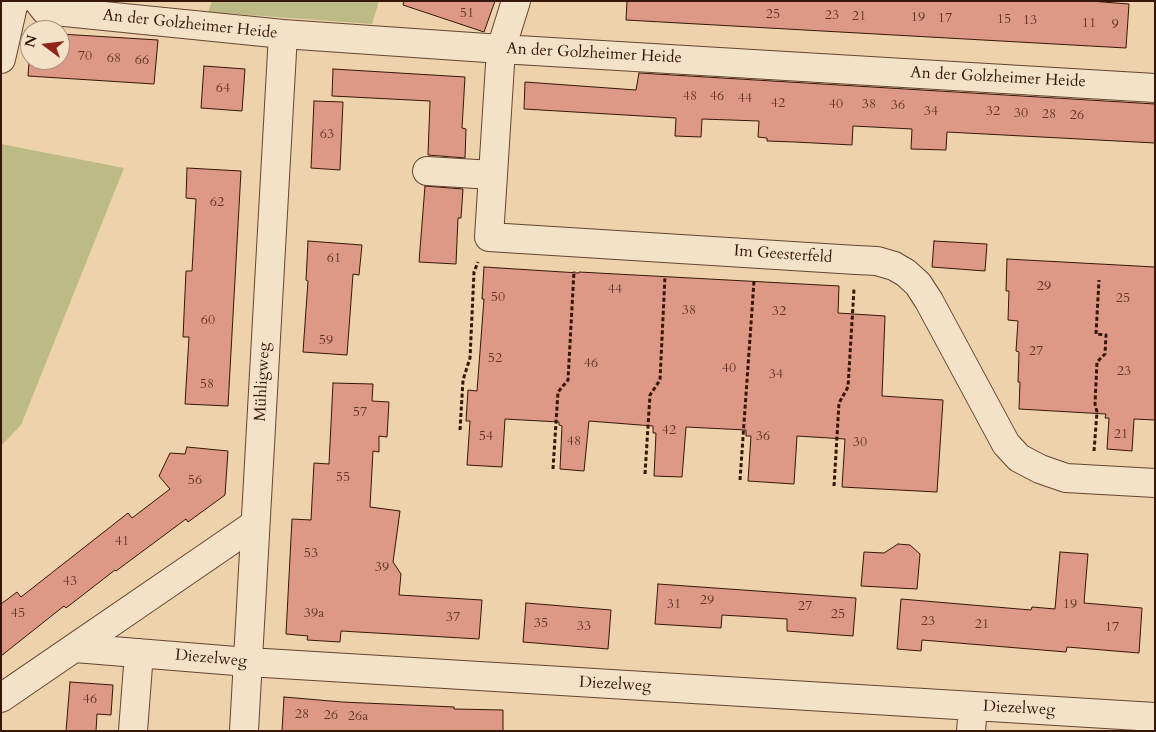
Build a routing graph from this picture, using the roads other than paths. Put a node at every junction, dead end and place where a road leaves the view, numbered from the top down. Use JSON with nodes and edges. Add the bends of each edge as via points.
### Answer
{"nodes":[{"id":1,"x":16,"y":1,"type":"edge"},
{"id":2,"x":38,"y":1,"type":"edge"},
{"id":3,"x":516,"y":1,"type":"edge"},
{"id":4,"x":283,"y":34,"type":"junction"},
{"id":5,"x":501,"y":49,"type":"junction"},
{"id":6,"x":1,"y":59,"type":"edge"},
{"id":7,"x":1155,"y":88,"type":"edge"},
{"id":8,"x":427,"y":171,"type":"dead end"},
{"id":9,"x":493,"y":175,"type":"junction"},
{"id":10,"x":1155,"y":483,"type":"edge"},
{"id":11,"x":255,"y":524,"type":"junction"},
{"id":12,"x":75,"y":648,"type":"junction"},
{"id":13,"x":139,"y":653,"type":"junction"},
{"id":14,"x":248,"y":662,"type":"junction"},
{"id":15,"x":1,"y":698,"type":"edge"},
{"id":16,"x":1155,"y":717,"type":"edge"},
{"id":17,"x":972,"y":718,"type":"edge"},
{"id":18,"x":133,"y":731,"type":"edge"},
{"id":19,"x":244,"y":731,"type":"edge"}],
"edges":[{"from":1,"to":6,"type":"street"},
{"from":2,"to":4,"type":"street","name":"An der Golzheimer Heide","via":[[45,10]]},
{"from":3,"to":5,"type":"street"},
{"from":4,"to":5,"type":"street","name":"An der Golzheimer Heide"},
{"from":4,"to":11,"type":"street","name":"Mühligweg"},
{"from":5,"to":7,"type":"street","name":"An der Golzheimer Heide"},
{"from":5,"to":9,"type":"street"},
{"from":8,"to":9,"type":"street"},
{"from":9,"to":10,"type":"street","name":"Im Geesterfeld","via":[[489,237],[856,260],[894,266],[918,284],[1006,444],[1020,458],[1040,470],[1066,478]]},
{"from":11,"to":12,"type":"street"},
{"from":11,"to":14,"type":"street","name":"Mühligweg"},
{"from":12,"to":13,"type":"street","name":"Diezelweg"},
{"from":12,"to":15,"type":"street"},
{"from":13,"to":14,"type":"street","name":"Diezelweg"},
{"from":13,"to":18,"type":"street"},
{"from":14,"to":17,"type":"street","name":"Diezelweg"},
{"from":14,"to":19,"type":"street","name":"Mühligweg"},
{"from":16,"to":17,"type":"street","name":"Diezelweg"}]}
